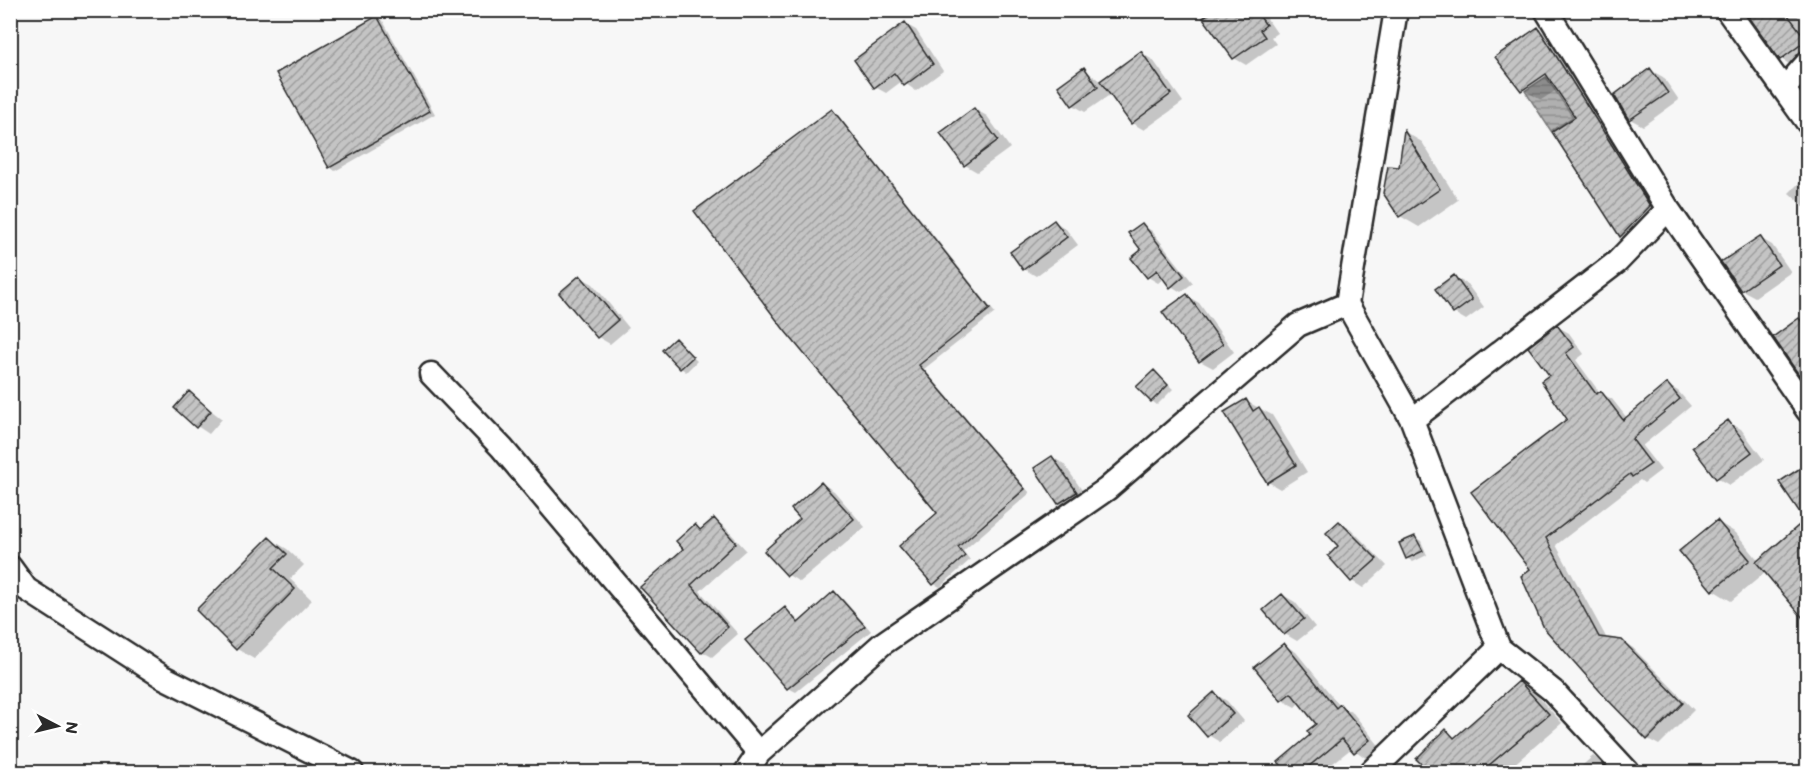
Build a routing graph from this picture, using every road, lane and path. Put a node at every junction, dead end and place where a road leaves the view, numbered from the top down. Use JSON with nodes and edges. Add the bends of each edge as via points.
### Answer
{"nodes":[{"id":1,"x":1396,"y":10,"type":"edge"},
{"id":2,"x":1546,"y":10,"type":"edge"},
{"id":3,"x":1727,"y":10,"type":"edge"},
{"id":4,"x":1808,"y":62,"type":"edge"},
{"id":5,"x":1784,"y":89,"type":"junction"},
{"id":6,"x":1808,"y":123,"type":"edge"},
{"id":7,"x":1668,"y":209,"type":"junction"},
{"id":8,"x":1347,"y":304,"type":"junction"},
{"id":9,"x":431,"y":374,"type":"dead end"},
{"id":10,"x":1808,"y":411,"type":"edge"},
{"id":11,"x":1412,"y":420,"type":"junction"},
{"id":12,"x":10,"y":567,"type":"edge"},
{"id":13,"x":1499,"y":648,"type":"junction"},
{"id":14,"x":759,"y":753,"type":"junction"},
{"id":15,"x":352,"y":772,"type":"edge"},
{"id":16,"x":746,"y":772,"type":"edge"},
{"id":17,"x":1371,"y":772,"type":"edge"},
{"id":18,"x":1628,"y":772,"type":"edge"}],
"edges":[{"from":1,"to":8,"type":"street"},
{"from":2,"to":7,"type":"street"},
{"from":3,"to":5,"type":"street"},
{"from":4,"to":5,"type":"street"},
{"from":5,"to":6,"type":"street"},
{"from":7,"to":10,"type":"street"},
{"from":7,"to":11,"type":"street","via":[[1617,262]]},
{"from":8,"to":11,"type":"street"},
{"from":8,"to":14,"type":"street","via":[[1298,325],[1107,489],[882,644]]},
{"from":9,"to":14,"type":"street","via":[[502,448]]},
{"from":11,"to":13,"type":"street"},
{"from":12,"to":15,"type":"street","via":[[27,589],[163,677]]},
{"from":13,"to":17,"type":"street"},
{"from":13,"to":18,"type":"street","via":[[1553,691]]},
{"from":14,"to":16,"type":"street"}]}
